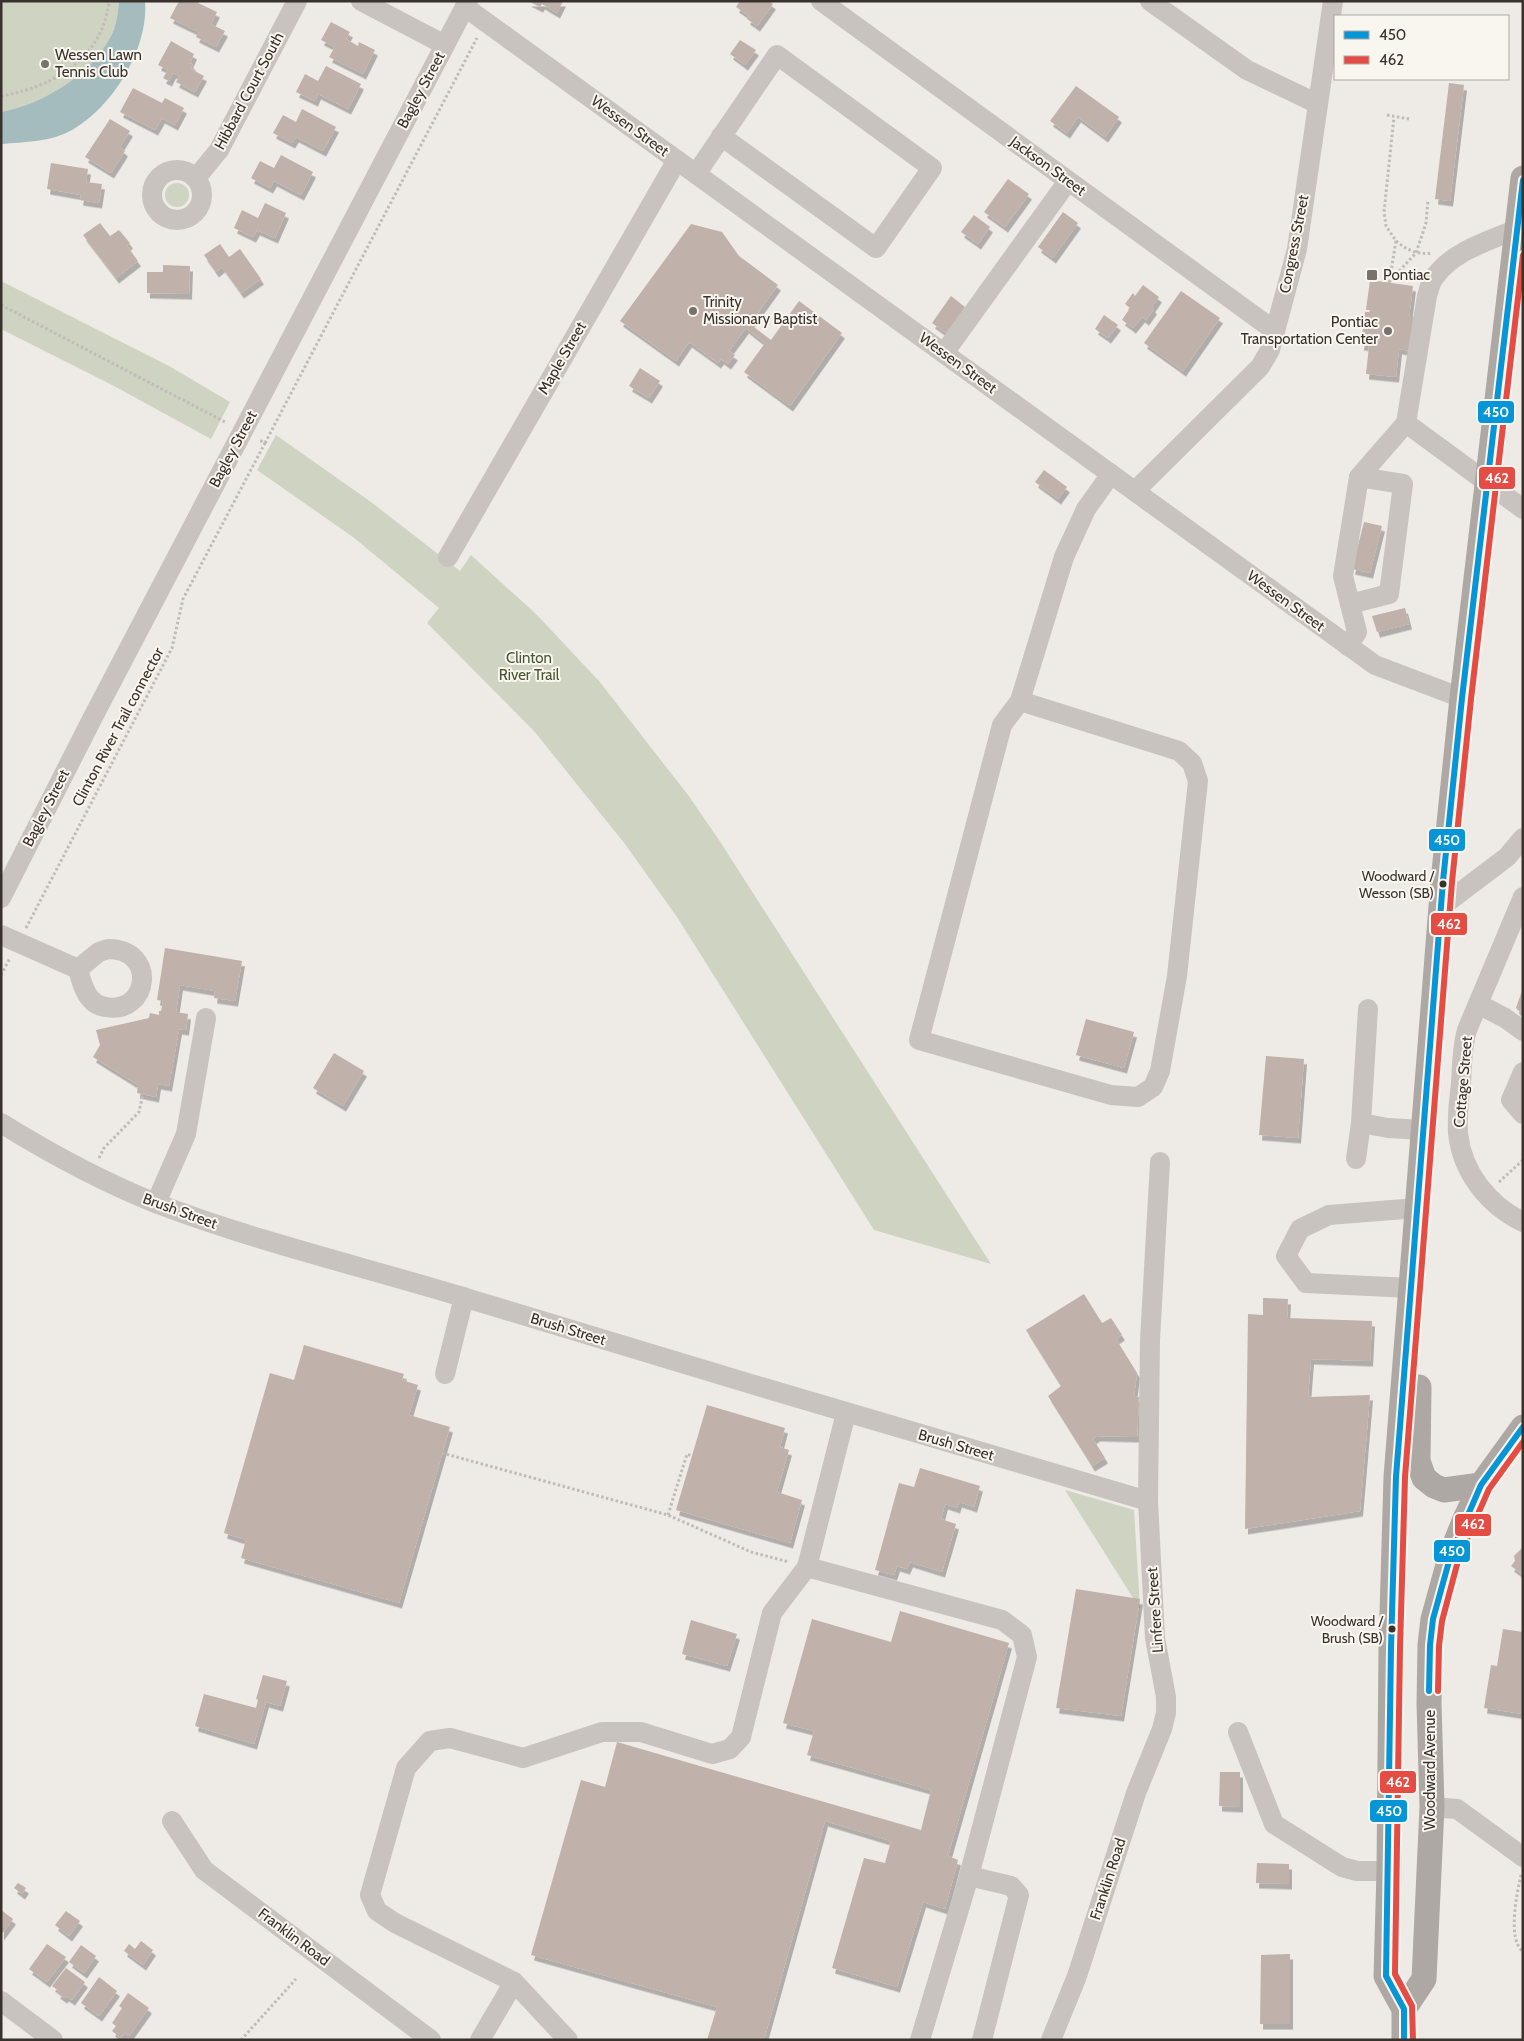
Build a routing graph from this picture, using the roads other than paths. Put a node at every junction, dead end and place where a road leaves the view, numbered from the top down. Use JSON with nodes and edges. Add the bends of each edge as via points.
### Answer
{"nodes":[{"id":1,"x":297,"y":1,"type":"edge"},
{"id":2,"x":361,"y":1,"type":"edge"},
{"id":3,"x":821,"y":1,"type":"edge"},
{"id":4,"x":1150,"y":1,"type":"edge"},
{"id":5,"x":1333,"y":1,"type":"edge"},
{"id":6,"x":467,"y":4,"type":"edge"},
{"id":7,"x":445,"y":45,"type":"junction"},
{"id":8,"x":1318,"y":104,"type":"junction"},
{"id":9,"x":721,"y":136,"type":"junction"},
{"id":10,"x":677,"y":160,"type":"junction"},
{"id":11,"x":696,"y":174,"type":"junction"},
{"id":12,"x":196,"y":178,"type":"dead end"},
{"id":13,"x":1523,"y":178,"type":"edge"},
{"id":14,"x":1068,"y":181,"type":"junction"},
{"id":15,"x":1520,"y":217,"type":"edge"},
{"id":16,"x":1275,"y":331,"type":"junction"},
{"id":17,"x":944,"y":354,"type":"junction"},
{"id":18,"x":1406,"y":423,"type":"junction"},
{"id":19,"x":1111,"y":474,"type":"junction"},
{"id":20,"x":1359,"y":477,"type":"junction"},
{"id":21,"x":1488,"y":483,"type":"junction"},
{"id":22,"x":1135,"y":492,"type":"junction"},
{"id":23,"x":1523,"y":509,"type":"edge"},
{"id":24,"x":448,"y":557,"type":"dead end"},
{"id":25,"x":1350,"y":604,"type":"junction"},
{"id":26,"x":1348,"y":646,"type":"junction"},
{"id":27,"x":1462,"y":698,"type":"junction"},
{"id":28,"x":1020,"y":701,"type":"junction"},
{"id":29,"x":1523,"y":838,"type":"edge"},
{"id":30,"x":1523,"y":897,"type":"edge"},
{"id":31,"x":1,"y":898,"type":"edge"},
{"id":32,"x":1441,"y":907,"type":"junction"},
{"id":33,"x":10,"y":939,"type":"edge"},
{"id":34,"x":1515,"y":940,"type":"edge"},
{"id":35,"x":78,"y":969,"type":"dead end"},
{"id":36,"x":1478,"y":1004,"type":"junction"},
{"id":37,"x":1368,"y":1009,"type":"dead end"},
{"id":38,"x":206,"y":1018,"type":"dead end"},
{"id":39,"x":1523,"y":1031,"type":"edge"},
{"id":40,"x":1523,"y":1072,"type":"edge"},
{"id":41,"x":1523,"y":1114,"type":"edge"},
{"id":42,"x":1,"y":1123,"type":"edge"},
{"id":43,"x":1361,"y":1124,"type":"junction"},
{"id":44,"x":1423,"y":1130,"type":"junction"},
{"id":45,"x":1356,"y":1159,"type":"dead end"},
{"id":46,"x":1160,"y":1162,"type":"dead end"},
{"id":47,"x":156,"y":1203,"type":"junction"},
{"id":48,"x":1417,"y":1208,"type":"junction"},
{"id":49,"x":1523,"y":1222,"type":"edge"},
{"id":50,"x":1412,"y":1288,"type":"junction"},
{"id":51,"x":464,"y":1297,"type":"junction"},
{"id":52,"x":445,"y":1374,"type":"dead end"},
{"id":53,"x":846,"y":1413,"type":"junction"},
{"id":54,"x":1523,"y":1427,"type":"edge"},
{"id":55,"x":1481,"y":1485,"type":"junction"},
{"id":56,"x":1148,"y":1501,"type":"junction"},
{"id":57,"x":807,"y":1567,"type":"junction"},
{"id":58,"x":1165,"y":1719,"type":"joint"},
{"id":59,"x":1238,"y":1732,"type":"dead end"},
{"id":60,"x":1432,"y":1807,"type":"junction"},
{"id":61,"x":172,"y":1821,"type":"dead end"},
{"id":62,"x":1522,"y":1865,"type":"edge"},
{"id":63,"x":1389,"y":1871,"type":"junction"},
{"id":64,"x":969,"y":1876,"type":"junction"},
{"id":65,"x":514,"y":1982,"type":"junction"},
{"id":66,"x":1,"y":2001,"type":"edge"},
{"id":67,"x":1404,"y":2009,"type":"junction"},
{"id":68,"x":52,"y":2040,"type":"edge"},
{"id":69,"x":431,"y":2040,"type":"edge"},
{"id":70,"x":480,"y":2040,"type":"edge"},
{"id":71,"x":568,"y":2040,"type":"edge"},
{"id":72,"x":920,"y":2040,"type":"edge"},
{"id":73,"x":982,"y":2040,"type":"edge"},
{"id":74,"x":1051,"y":2040,"type":"edge"},
{"id":75,"x":1404,"y":2040,"type":"edge"}],
"edges":[{"from":1,"to":12,"type":"street","name":"Hibbard Court South","via":[[219,150]]},
{"from":2,"to":7,"type":"street"},
{"from":3,"to":14,"type":"street","name":"Jackson Street"},
{"from":4,"to":8,"type":"street","via":[[1247,70]]},
{"from":5,"to":8,"type":"street","name":"Congress Street"},
{"from":6,"to":7,"type":"street","name":"Bagley Street"},
{"from":6,"to":10,"type":"street","name":"Wessen Street"},
{"from":7,"to":31,"type":"street","name":"Bagley Street"},
{"from":8,"to":16,"type":"street","name":"Congress Street","via":[[1297,249]]},
{"from":9,"to":9,"type":"street","via":[[777,55],[932,168],[876,248]]},
{"from":9,"to":11,"type":"street"},
{"from":10,"to":11,"type":"street","name":"Wessen Street"},
{"from":10,"to":24,"type":"street","name":"Maple Street"},
{"from":11,"to":17,"type":"street","name":"Wessen Street"},
{"from":13,"to":15,"type":"main road"},
{"from":14,"to":16,"type":"street","name":"Jackson Street"},
{"from":14,"to":17,"type":"street"},
{"from":15,"to":18,"type":"street","via":[[1464,252],[1433,278],[1426,296]]},
{"from":15,"to":21,"type":"main road"},
{"from":16,"to":22,"type":"street","name":"Congress Street","via":[[1260,367]]},
{"from":17,"to":19,"type":"street","name":"Wessen Street"},
{"from":18,"to":20,"type":"street"},
{"from":18,"to":21,"type":"street"},
{"from":19,"to":22,"type":"street","name":"Wessen Street"},
{"from":19,"to":28,"type":"street","via":[[1086,509],[1064,557]]},
{"from":20,"to":25,"type":"street","via":[[1343,576]]},
{"from":20,"to":25,"type":"street","via":[[1403,484],[1389,594]]},
{"from":21,"to":23,"type":"street"},
{"from":21,"to":27,"type":"main road"},
{"from":22,"to":26,"type":"street","name":"Wessen Street"},
{"from":25,"to":26,"type":"street","via":[[1357,632]]},
{"from":26,"to":27,"type":"street","name":"Wessen Street","via":[[1375,665]]},
{"from":27,"to":32,"type":"main road"},
{"from":28,"to":28,"type":"street","via":[[1179,751],[1192,763],[1198,781],[1177,976],[1160,1071],[1153,1087],[1138,1097],[1111,1095],[918,1040],[1002,725]]},
{"from":29,"to":32,"type":"street","via":[[1501,862]]},
{"from":30,"to":34,"type":"street","name":"Cottage Street"},
{"from":32,"to":44,"type":"main road"},
{"from":33,"to":35,"type":"street"},
{"from":34,"to":36,"type":"street","name":"Cottage Street"},
{"from":36,"to":39,"type":"street"},
{"from":36,"to":49,"type":"street","name":"Cottage Street","via":[[1464,1044],[1458,1118],[1461,1147],[1466,1163],[1485,1194]]},
{"from":37,"to":43,"type":"street"},
{"from":38,"to":47,"type":"street","via":[[186,1134]]},
{"from":40,"to":41,"type":"street","via":[[1511,1100]]},
{"from":42,"to":47,"type":"street","name":"Brush Street","via":[[84,1170]]},
{"from":43,"to":44,"type":"street"},
{"from":43,"to":45,"type":"street"},
{"from":44,"to":48,"type":"main road"},
{"from":46,"to":56,"type":"street","name":"Linfere Street","via":[[1150,1340]]},
{"from":47,"to":51,"type":"street","name":"Brush Street","via":[[219,1225]]},
{"from":48,"to":50,"type":"main road"},
{"from":48,"to":50,"type":"street","via":[[1329,1215],[1300,1229],[1286,1256],[1306,1282]]},
{"from":50,"to":55,"type":"main road","via":[[1419,1348],[1418,1461],[1424,1478],[1444,1490]]},
{"from":50,"to":63,"type":"main road","via":[[1396,1477],[1390,1648]]},
{"from":51,"to":52,"type":"street"},
{"from":51,"to":53,"type":"street","name":"Brush Street"},
{"from":53,"to":56,"type":"street","name":"Brush Street"},
{"from":53,"to":57,"type":"street"},
{"from":54,"to":55,"type":"main road","name":"Woodward Avenue"},
{"from":55,"to":60,"type":"main road","name":"Woodward Avenue","via":[[1451,1554],[1433,1619],[1429,1703]]},
{"from":56,"to":58,"type":"street","name":"Linfere Street","via":[[1155,1638],[1166,1697]]},
{"from":57,"to":64,"type":"street","via":[[1002,1620],[1022,1634],[1027,1657]]},
{"from":57,"to":65,"type":"street","via":[[772,1613],[741,1737],[730,1749],[712,1754],[640,1732],[602,1732],[523,1758],[450,1738],[430,1741],[406,1768],[370,1895],[377,1911]]},
{"from":58,"to":74,"type":"street","name":"Franklin Road","via":[[1136,1793],[1077,1976]]},
{"from":59,"to":63,"type":"street","via":[[1274,1824],[1342,1867],[1357,1872]]},
{"from":60,"to":62,"type":"street","via":[[1457,1809]]},
{"from":60,"to":67,"type":"main road","name":"Woodward Avenue","via":[[1424,1979]]},
{"from":61,"to":69,"type":"street","name":"Franklin Road","via":[[204,1870]]},
{"from":63,"to":67,"type":"main road","via":[[1386,1976]]},
{"from":64,"to":72,"type":"street"},
{"from":64,"to":73,"type":"street","via":[[1011,1886],[1019,1895]]},
{"from":65,"to":70,"type":"street"},
{"from":65,"to":71,"type":"street"},
{"from":66,"to":68,"type":"street"},
{"from":67,"to":75,"type":"main road"}]}
